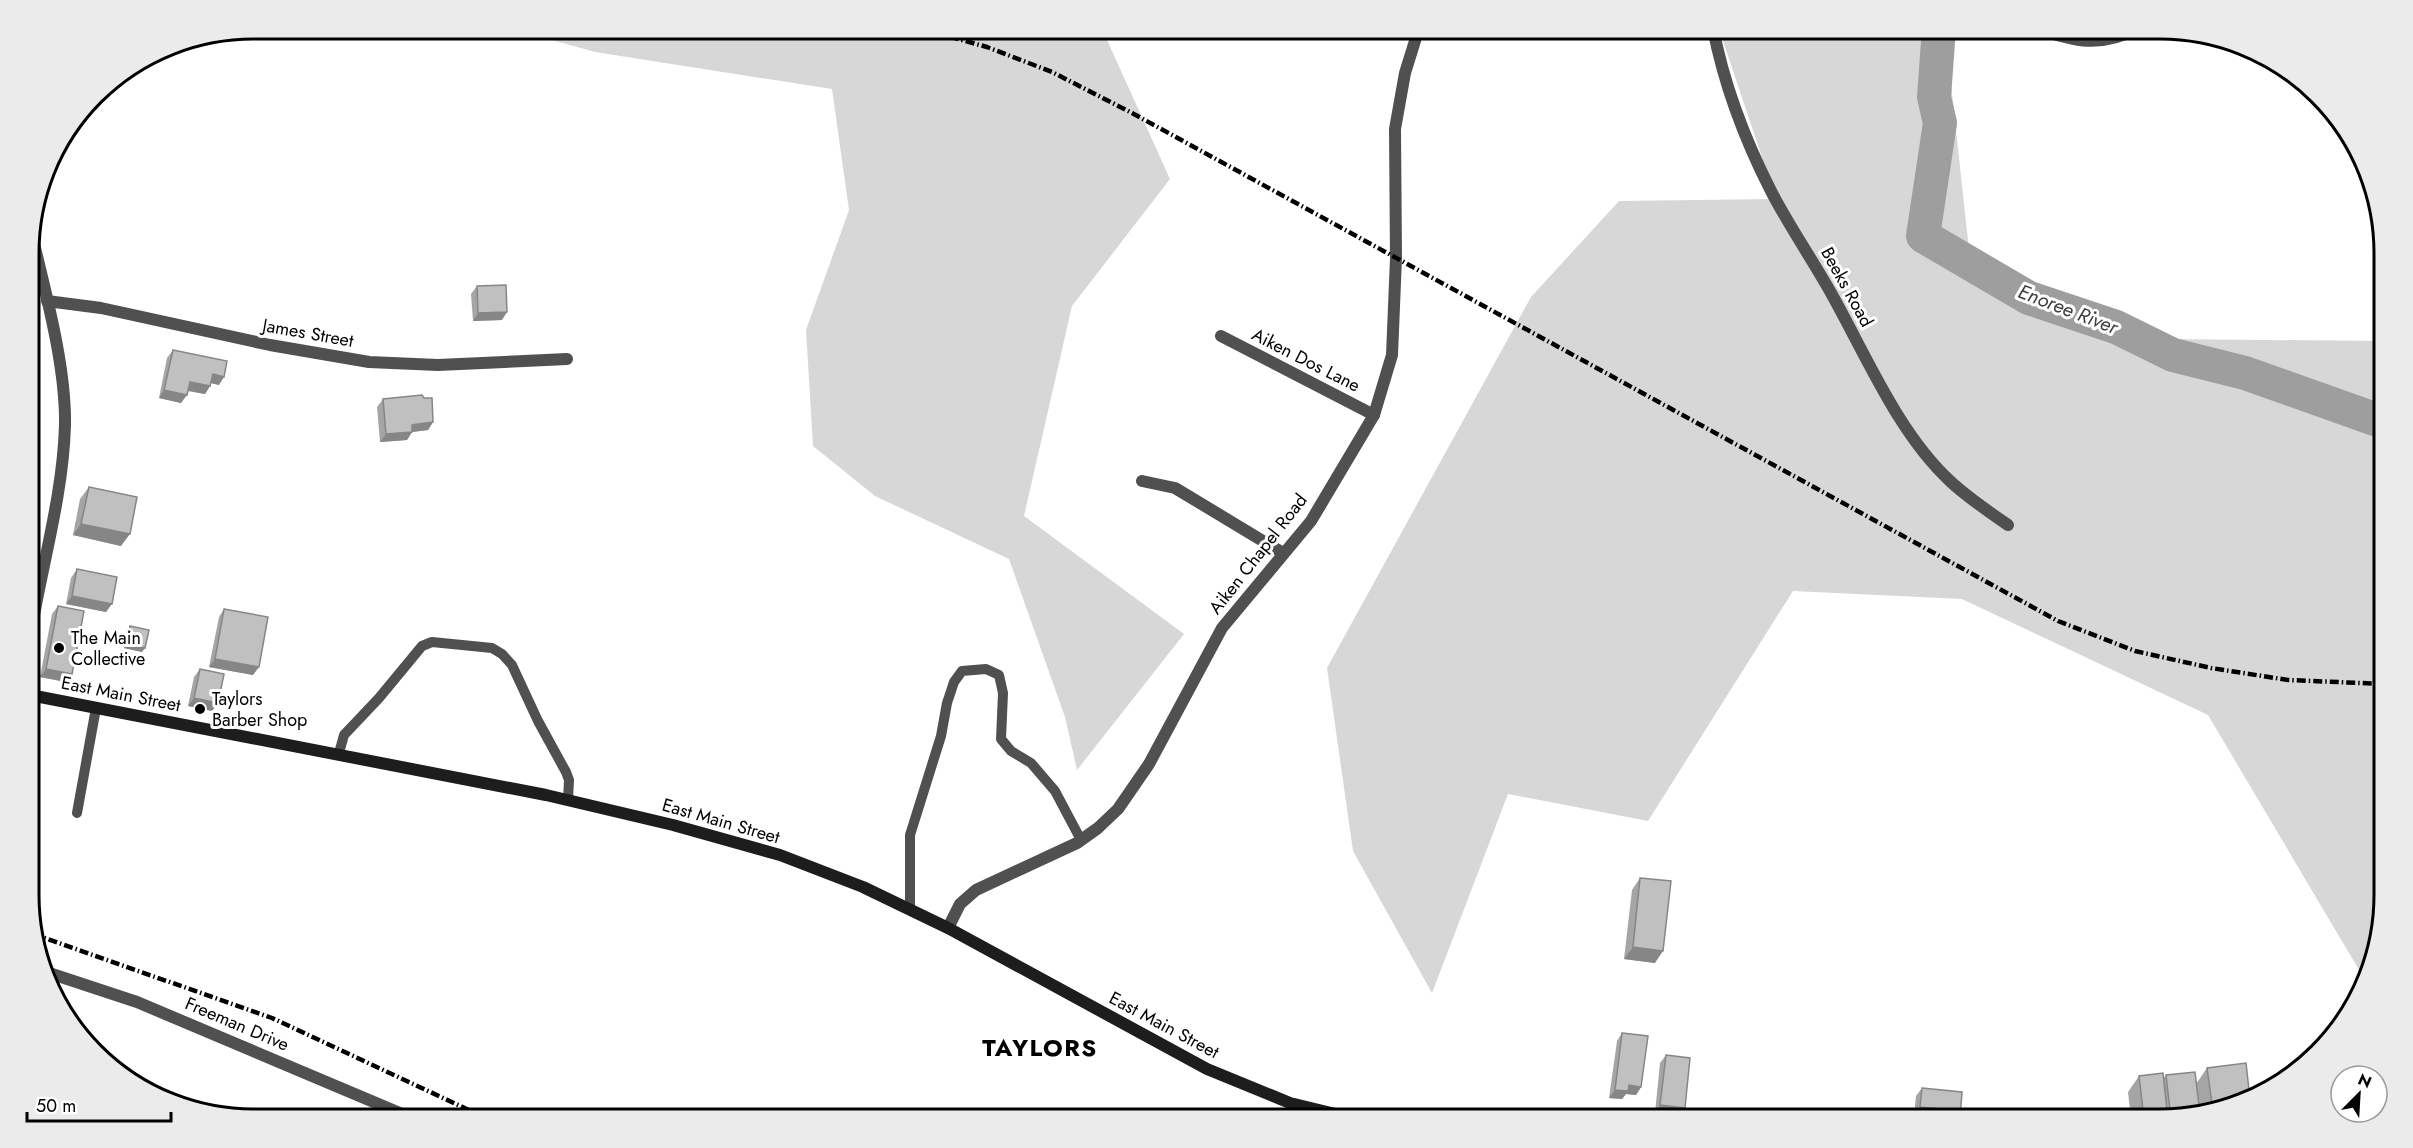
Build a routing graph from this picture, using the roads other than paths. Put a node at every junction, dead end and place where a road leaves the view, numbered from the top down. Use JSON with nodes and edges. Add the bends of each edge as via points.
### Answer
{"nodes":[{"id":1,"x":1416,"y":39,"type":"edge"},
{"id":2,"x":1715,"y":39,"type":"edge"},
{"id":3,"x":2069,"y":39,"type":"edge"},
{"id":4,"x":2107,"y":39,"type":"edge"},
{"id":5,"x":39,"y":266,"type":"edge"},
{"id":6,"x":47,"y":300,"type":"junction"},
{"id":7,"x":1221,"y":336,"type":"dead end"},
{"id":8,"x":567,"y":359,"type":"dead end"},
{"id":9,"x":1374,"y":415,"type":"junction"},
{"id":10,"x":1142,"y":481,"type":"dead end"},
{"id":11,"x":2008,"y":525,"type":"dead end"},
{"id":12,"x":1283,"y":553,"type":"junction"},
{"id":13,"x":39,"y":593,"type":"edge"},
{"id":14,"x":39,"y":697,"type":"edge"},
{"id":15,"x":96,"y":708,"type":"junction"},
{"id":16,"x":339,"y":753,"type":"junction"},
{"id":17,"x":568,"y":800,"type":"junction"},
{"id":18,"x":77,"y":813,"type":"dead end"},
{"id":19,"x":1081,"y":840,"type":"junction"},
{"id":20,"x":910,"y":909,"type":"junction"},
{"id":21,"x":948,"y":928,"type":"junction"},
{"id":22,"x":54,"y":975,"type":"edge"},
{"id":23,"x":379,"y":1109,"type":"edge"},
{"id":24,"x":1315,"y":1109,"type":"edge"}],
"edges":[{"from":1,"to":9,"type":"street","name":"Aiken Chapel Road","via":[[1395,129],[1392,355]]},
{"from":2,"to":11,"type":"street","name":"Beeks Road","via":[[1753,154],[1887,397],[1948,480]]},
{"from":3,"to":4,"type":"street"},
{"from":5,"to":6,"type":"street"},
{"from":6,"to":8,"type":"street","name":"James Street","via":[[369,362],[438,365]]},
{"from":6,"to":13,"type":"street","via":[[65,425],[59,492]]},
{"from":7,"to":9,"type":"street","name":"Aiken Dos Lane"},
{"from":9,"to":12,"type":"street","name":"Aiken Chapel Road","via":[[1311,521]]},
{"from":10,"to":12,"type":"street","via":[[1175,488]]},
{"from":12,"to":19,"type":"street","name":"Aiken Chapel Road","via":[[1222,628],[1132,790],[1118,809]]},
{"from":14,"to":15,"type":"street","name":"East Main Street"},
{"from":15,"to":16,"type":"street","name":"East Main Street"},
{"from":15,"to":18,"type":"lane"},
{"from":16,"to":17,"type":"street","name":"East Main Street"},
{"from":16,"to":17,"type":"lane","via":[[344,735],[422,646],[432,642],[492,648],[512,665],[566,772]]},
{"from":17,"to":20,"type":"street","name":"East Main Street","via":[[780,855]]},
{"from":19,"to":20,"type":"lane","via":[[1055,791],[1031,763],[1011,751],[1001,738],[1003,693],[999,675],[986,669],[962,671],[947,704],[910,835]]},
{"from":19,"to":21,"type":"street","name":"Aiken Chapel Road","via":[[976,890],[960,904]]},
{"from":20,"to":21,"type":"street","name":"East Main Street"},
{"from":21,"to":24,"type":"street","name":"East Main Street","via":[[1207,1069]]},
{"from":22,"to":23,"type":"street","name":"Freeman Drive","via":[[147,1006]]}]}
